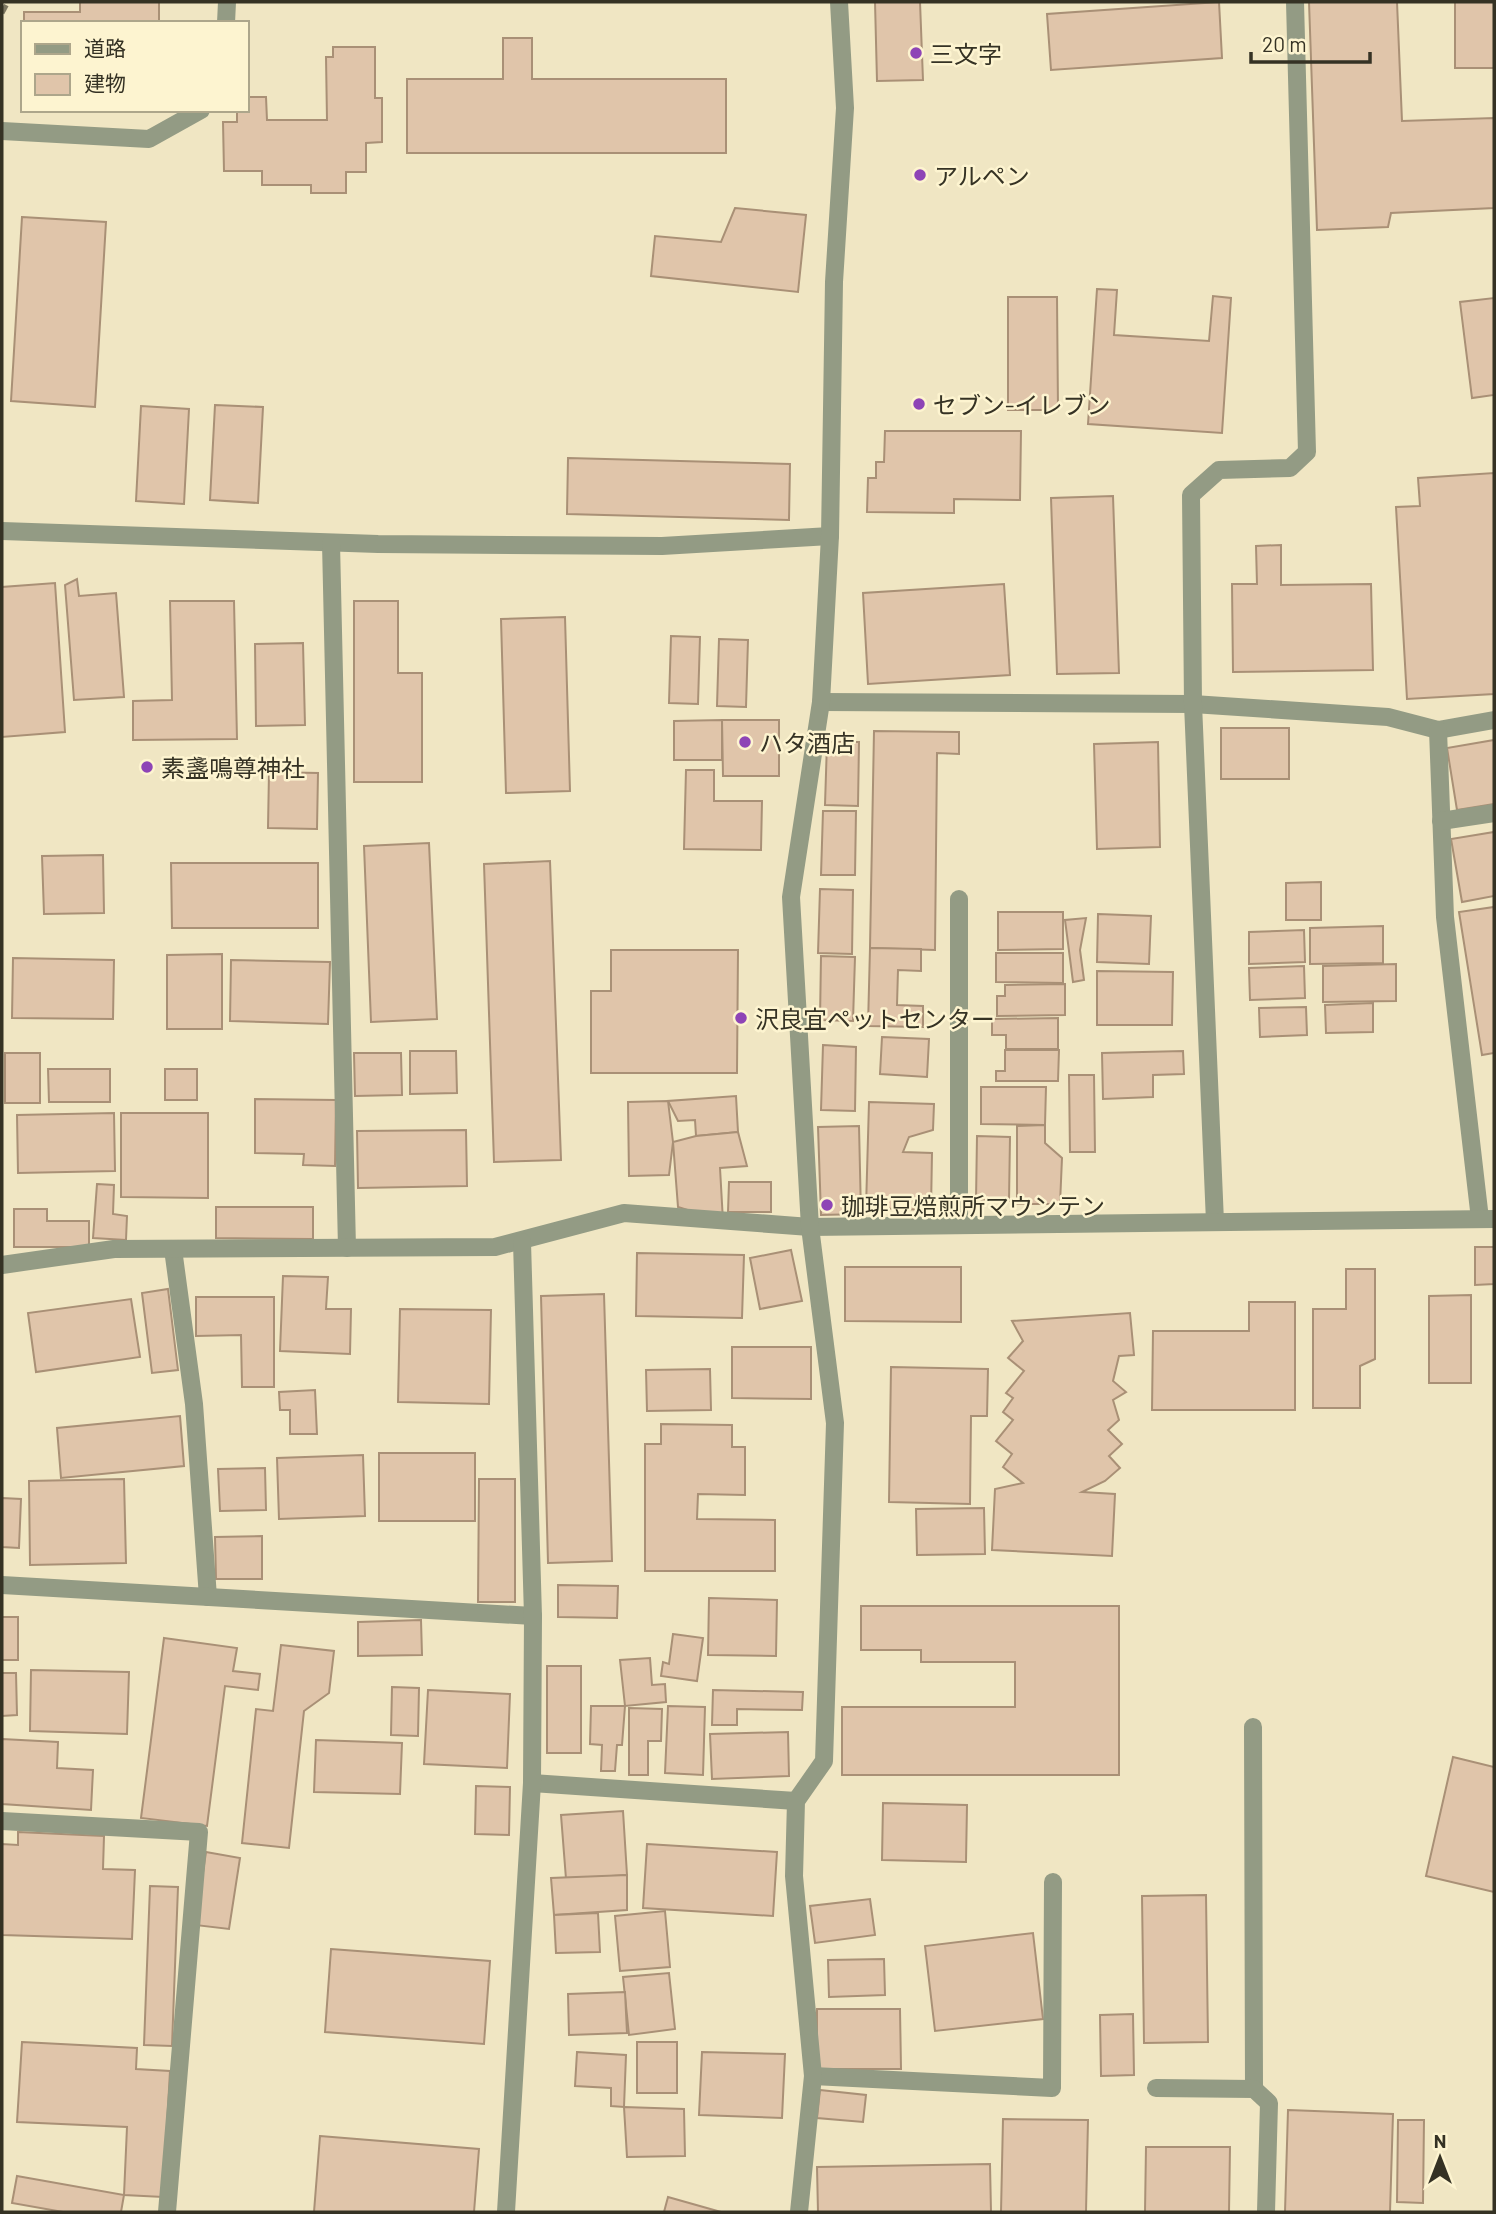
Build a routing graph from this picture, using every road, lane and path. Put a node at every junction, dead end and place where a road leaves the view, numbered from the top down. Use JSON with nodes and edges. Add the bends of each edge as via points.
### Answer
{"nodes":[{"id":1,"x":227,"y":2,"type":"edge"},
{"id":2,"x":839,"y":2,"type":"edge"},
{"id":3,"x":1295,"y":2,"type":"edge"},
{"id":4,"x":226,"y":21,"type":"edge"},
{"id":5,"x":197,"y":112,"type":"edge"},
{"id":6,"x":2,"y":131,"type":"edge"},
{"id":7,"x":2,"y":531,"type":"edge"},
{"id":8,"x":830,"y":536,"type":"junction"},
{"id":9,"x":331,"y":543,"type":"junction"},
{"id":10,"x":821,"y":702,"type":"junction"},
{"id":11,"x":1193,"y":704,"type":"junction"},
{"id":12,"x":1494,"y":720,"type":"edge"},
{"id":13,"x":1438,"y":730,"type":"junction"},
{"id":14,"x":1494,"y":813,"type":"edge"},
{"id":15,"x":1441,"y":821,"type":"junction"},
{"id":16,"x":959,"y":899,"type":"dead end"},
{"id":17,"x":1487,"y":1219,"type":"edge"},
{"id":18,"x":1215,"y":1222,"type":"junction"},
{"id":19,"x":959,"y":1225,"type":"junction"},
{"id":20,"x":810,"y":1227,"type":"junction"},
{"id":21,"x":522,"y":1241,"type":"junction"},
{"id":22,"x":347,"y":1248,"type":"junction"},
{"id":23,"x":173,"y":1249,"type":"junction"},
{"id":24,"x":2,"y":1265,"type":"edge"},
{"id":25,"x":2,"y":1585,"type":"edge"},
{"id":26,"x":208,"y":1597,"type":"junction"},
{"id":27,"x":533,"y":1616,"type":"junction"},
{"id":28,"x":1253,"y":1727,"type":"dead end"},
{"id":29,"x":532,"y":1783,"type":"junction"},
{"id":30,"x":796,"y":1801,"type":"junction"},
{"id":31,"x":2,"y":1821,"type":"edge"},
{"id":32,"x":1053,"y":1882,"type":"dead end"},
{"id":33,"x":813,"y":2076,"type":"junction"},
{"id":34,"x":1156,"y":2088,"type":"dead end"},
{"id":35,"x":1254,"y":2089,"type":"junction"},
{"id":36,"x":167,"y":2212,"type":"edge"},
{"id":37,"x":506,"y":2212,"type":"edge"},
{"id":38,"x":799,"y":2212,"type":"edge"},
{"id":39,"x":1266,"y":2212,"type":"edge"}],
"edges":[{"from":1,"to":4,"type":"street"},
{"from":2,"to":8,"type":"street","via":[[845,108],[834,282]]},
{"from":3,"to":11,"type":"street","via":[[1307,452],[1290,468],[1219,470],[1191,495]]},
{"from":5,"to":6,"type":"street","via":[[149,139]]},
{"from":7,"to":9,"type":"street"},
{"from":8,"to":9,"type":"street","via":[[662,545]]},
{"from":8,"to":10,"type":"street"},
{"from":9,"to":22,"type":"street"},
{"from":10,"to":11,"type":"street"},
{"from":10,"to":20,"type":"street","via":[[791,897]]},
{"from":11,"to":13,"type":"street","via":[[1388,717]]},
{"from":11,"to":18,"type":"street"},
{"from":12,"to":13,"type":"street"},
{"from":13,"to":15,"type":"street"},
{"from":14,"to":15,"type":"street"},
{"from":15,"to":17,"type":"street","via":[[1444,917]]},
{"from":16,"to":19,"type":"street"},
{"from":17,"to":18,"type":"street"},
{"from":18,"to":19,"type":"street"},
{"from":19,"to":20,"type":"street"},
{"from":20,"to":21,"type":"street","via":[[624,1213]]},
{"from":20,"to":30,"type":"street","via":[[835,1423],[824,1761]]},
{"from":21,"to":22,"type":"street","via":[[495,1247]]},
{"from":21,"to":27,"type":"street"},
{"from":22,"to":23,"type":"street"},
{"from":23,"to":24,"type":"street","via":[[114,1249]]},
{"from":23,"to":26,"type":"street","via":[[194,1404]]},
{"from":25,"to":26,"type":"street"},
{"from":26,"to":27,"type":"street"},
{"from":27,"to":29,"type":"street"},
{"from":28,"to":35,"type":"street"},
{"from":29,"to":30,"type":"street"},
{"from":29,"to":37,"type":"street"},
{"from":30,"to":33,"type":"street","via":[[794,1876]]},
{"from":31,"to":36,"type":"street","via":[[199,1832]]},
{"from":32,"to":33,"type":"street","via":[[1052,2088]]},
{"from":33,"to":38,"type":"street"},
{"from":34,"to":35,"type":"street"},
{"from":35,"to":39,"type":"street","via":[[1269,2103]]}]}
